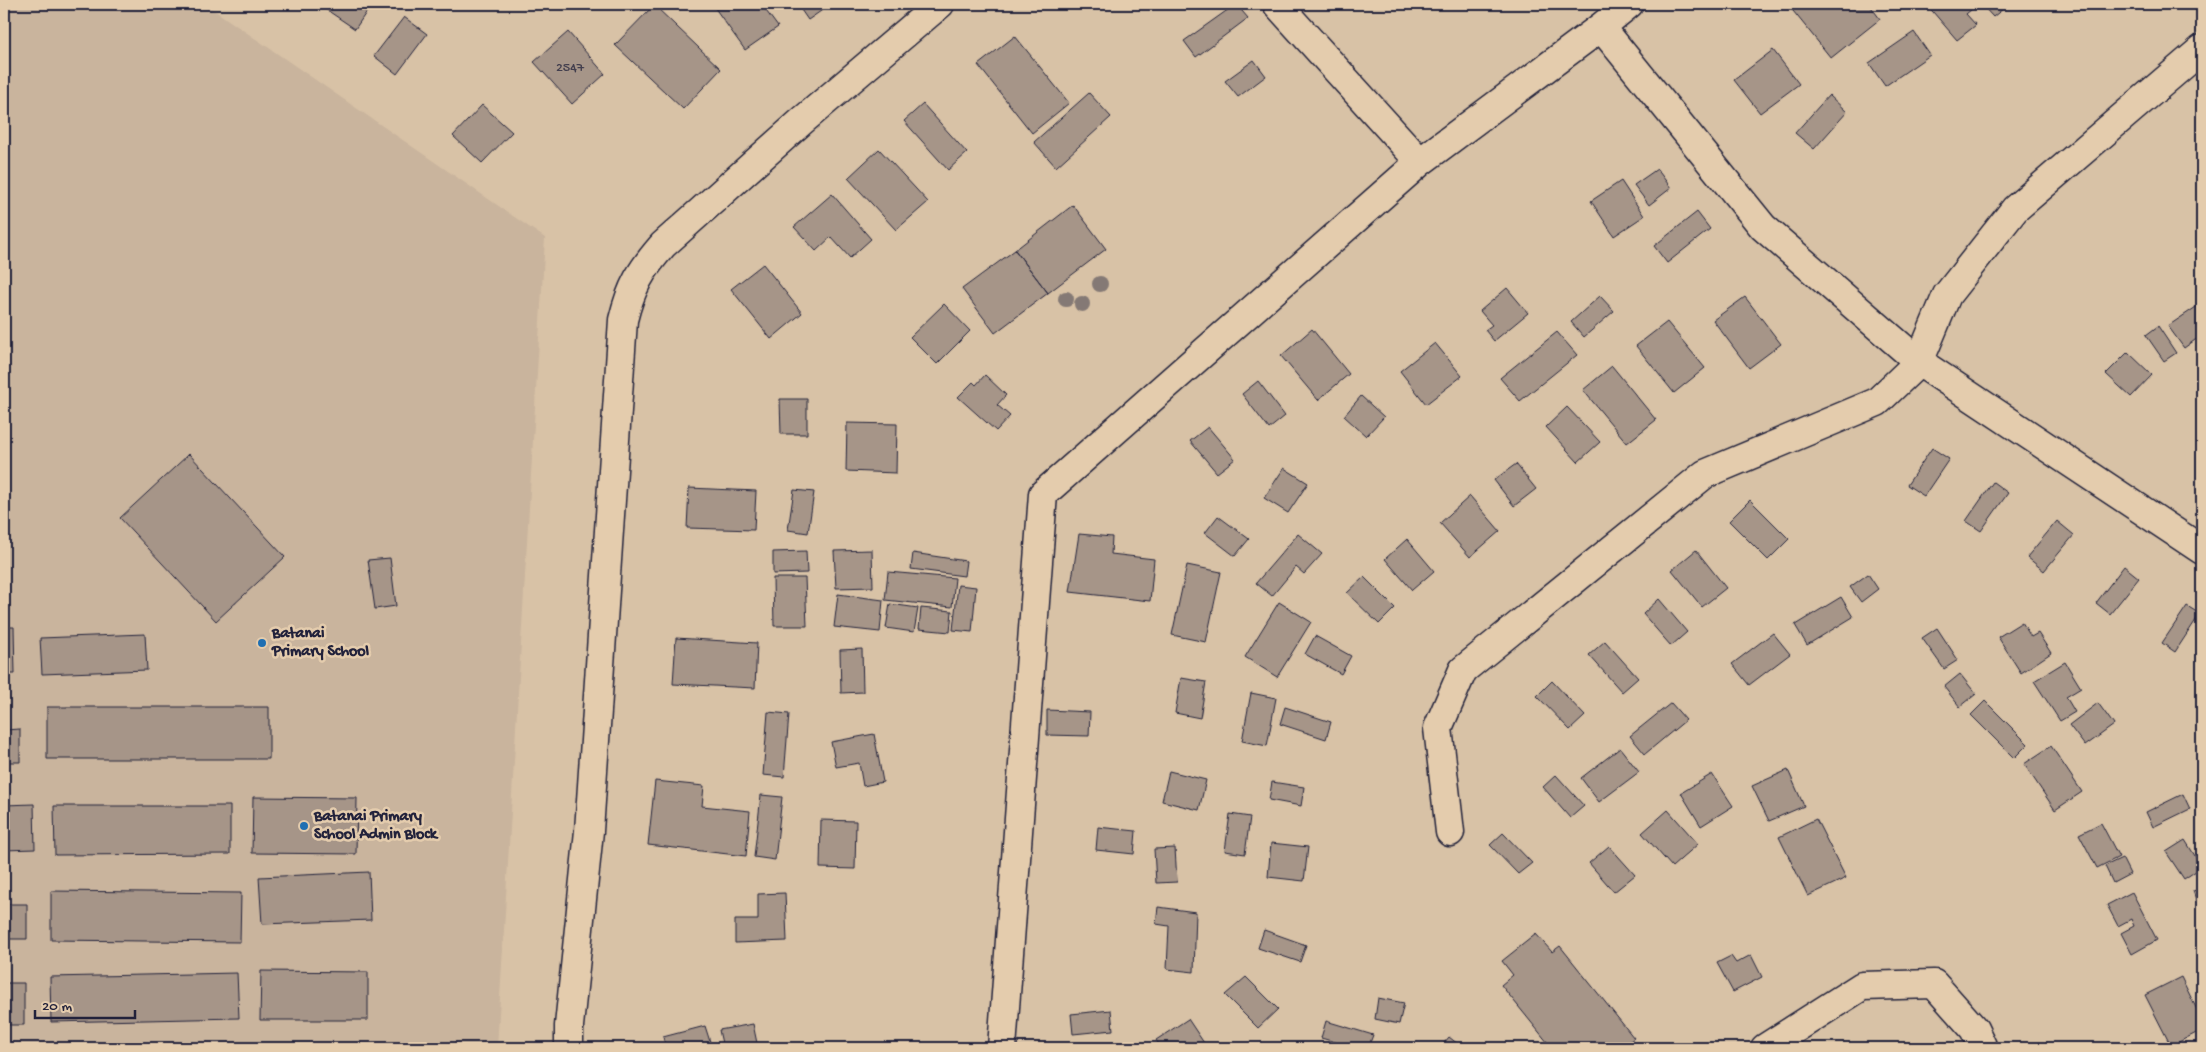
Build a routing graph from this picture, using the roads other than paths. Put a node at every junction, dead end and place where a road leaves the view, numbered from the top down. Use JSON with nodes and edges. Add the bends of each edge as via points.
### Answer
{"nodes":[{"id":1,"x":940,"y":4,"type":"edge"},
{"id":2,"x":1277,"y":4,"type":"edge"},
{"id":3,"x":1628,"y":4,"type":"edge"},
{"id":4,"x":1601,"y":27,"type":"junction"},
{"id":5,"x":2202,"y":50,"type":"edge"},
{"id":6,"x":1420,"y":162,"type":"junction"},
{"id":7,"x":1919,"y":362,"type":"junction"},
{"id":8,"x":2202,"y":550,"type":"edge"},
{"id":9,"x":1450,"y":832,"type":"dead end"},
{"id":10,"x":569,"y":1048,"type":"edge"},
{"id":11,"x":1002,"y":1048,"type":"edge"},
{"id":12,"x":1765,"y":1048,"type":"edge"},
{"id":13,"x":1984,"y":1048,"type":"edge"}],
"edges":[{"from":1,"to":10,"type":"street","via":[[802,121],[664,245],[643,268],[629,295],[623,320],[590,831]]},
{"from":2,"to":6,"type":"street"},
{"from":3,"to":4,"type":"street"},
{"from":4,"to":6,"type":"street"},
{"from":4,"to":7,"type":"street","via":[[1763,227]]},
{"from":5,"to":7,"type":"street","via":[[2015,209],[1947,294]]},
{"from":6,"to":11,"type":"street","via":[[1042,494]]},
{"from":7,"to":8,"type":"street"},
{"from":7,"to":9,"type":"street","via":[[1878,402],[1705,474],[1463,670],[1438,728]]},
{"from":12,"to":13,"type":"street","via":[[1862,986],[1934,984],[1974,1029]]}]}
